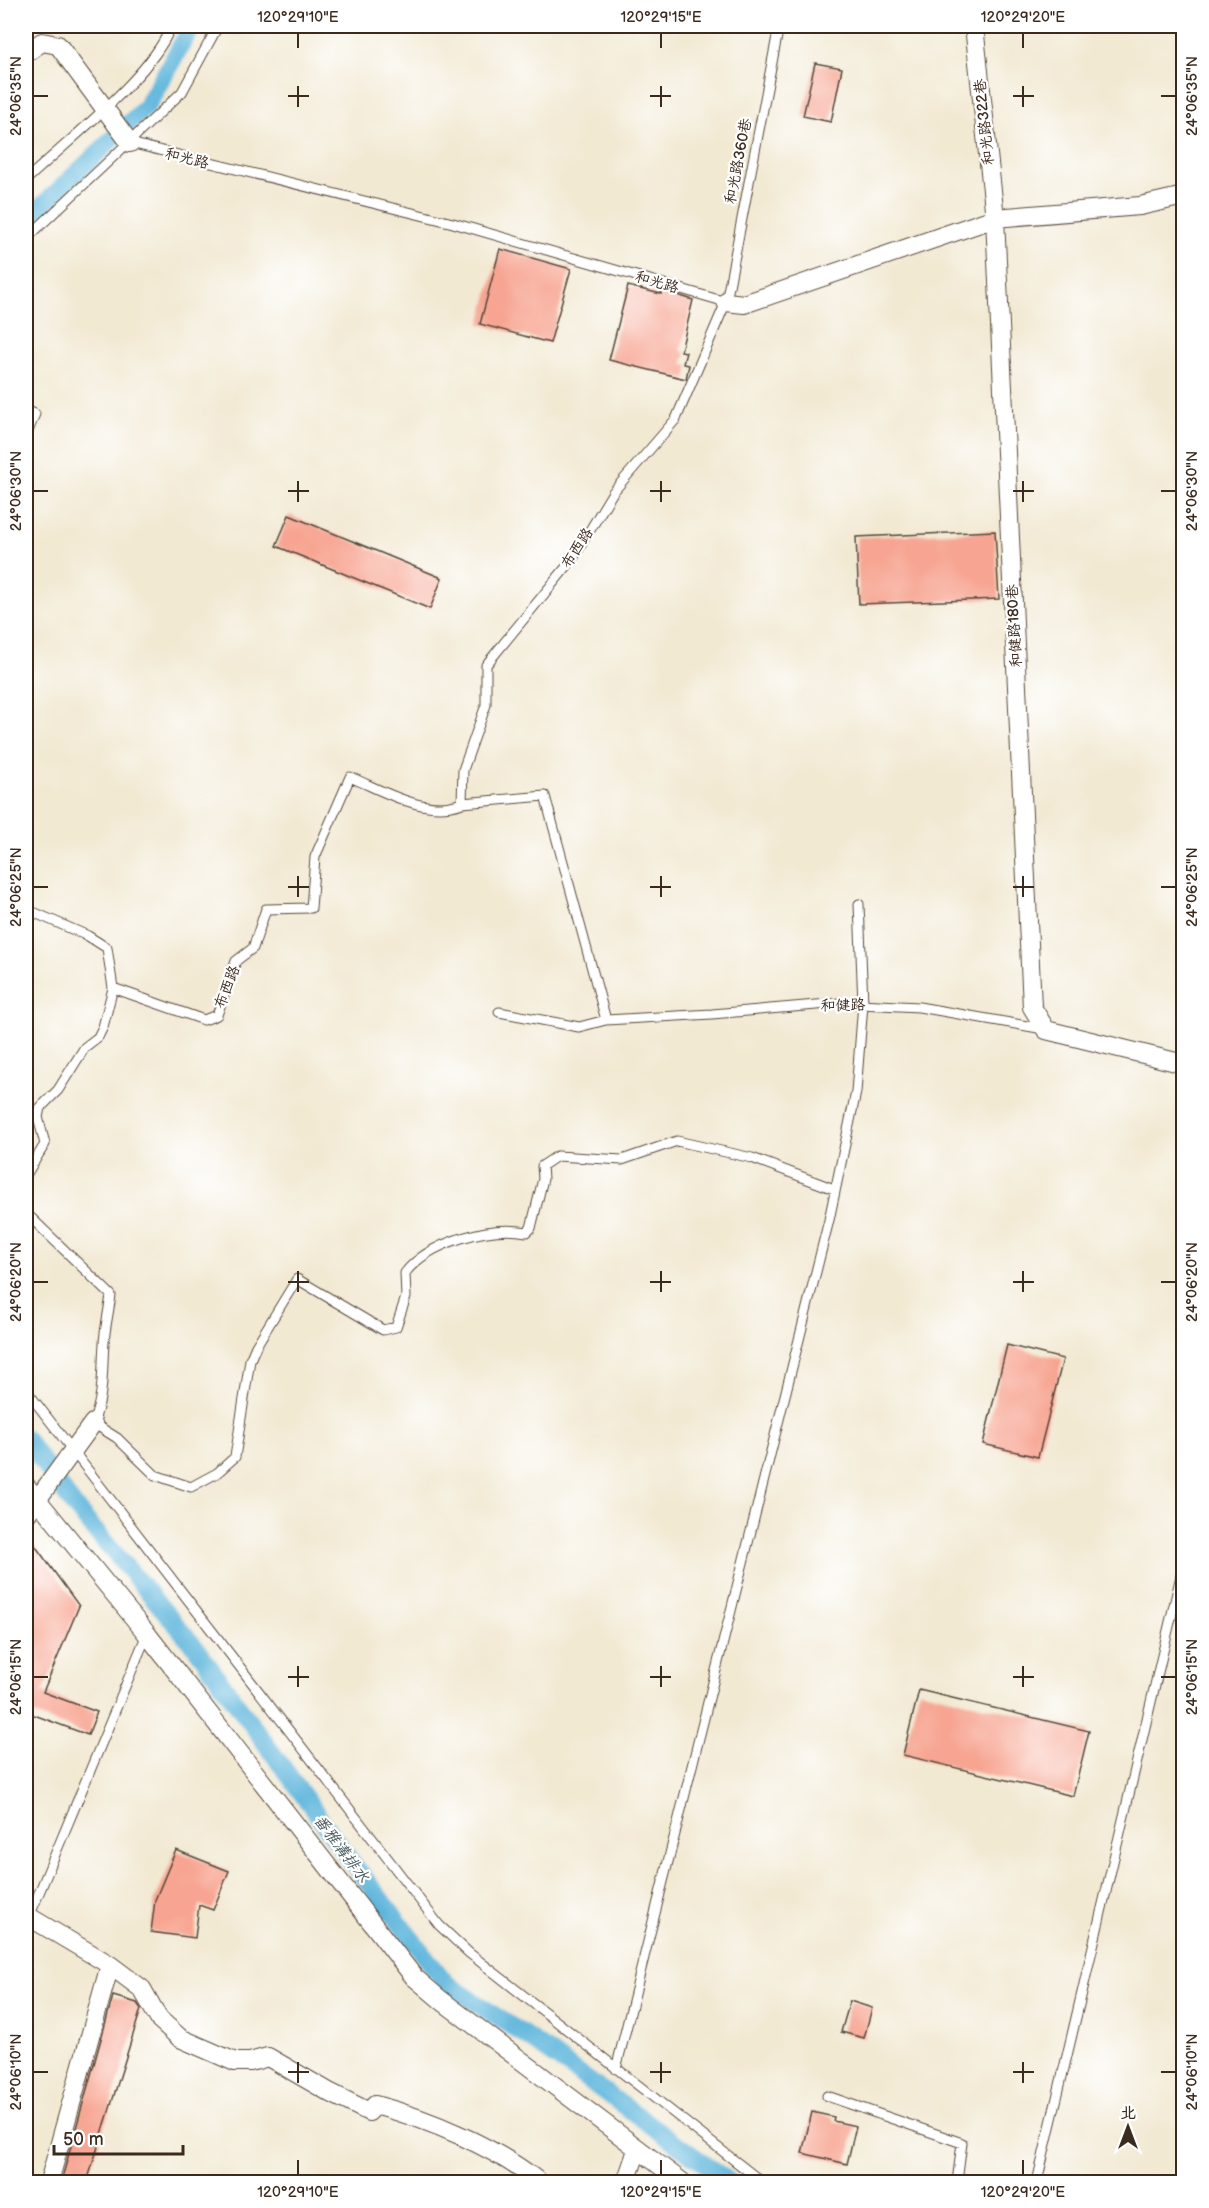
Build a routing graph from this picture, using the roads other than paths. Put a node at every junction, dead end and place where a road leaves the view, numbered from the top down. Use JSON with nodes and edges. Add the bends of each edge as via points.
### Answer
{"nodes":[{"id":1,"x":171,"y":26,"type":"edge"},
{"id":2,"x":218,"y":26,"type":"edge"},
{"id":3,"x":779,"y":26,"type":"edge"},
{"id":4,"x":974,"y":26,"type":"edge"},
{"id":5,"x":26,"y":53,"type":"edge"},
{"id":6,"x":103,"y":109,"type":"junction"},
{"id":7,"x":130,"y":143,"type":"junction"},
{"id":8,"x":26,"y":180,"type":"edge"},
{"id":9,"x":1184,"y":196,"type":"edge"},
{"id":10,"x":995,"y":218,"type":"junction"},
{"id":11,"x":26,"y":239,"type":"edge"},
{"id":12,"x":726,"y":302,"type":"junction"},
{"id":13,"x":26,"y":410,"type":"edge"},
{"id":14,"x":26,"y":436,"type":"edge"},
{"id":15,"x":462,"y":803,"type":"junction"},
{"id":16,"x":859,"y":904,"type":"dead end"},
{"id":17,"x":26,"y":909,"type":"edge"},
{"id":18,"x":113,"y":988,"type":"junction"},
{"id":19,"x":863,"y":1004,"type":"junction"},
{"id":20,"x":499,"y":1012,"type":"dead end"},
{"id":21,"x":606,"y":1020,"type":"junction"},
{"id":22,"x":1046,"y":1030,"type":"junction"},
{"id":23,"x":1184,"y":1064,"type":"edge"},
{"id":24,"x":26,"y":1174,"type":"edge"},
{"id":25,"x":834,"y":1189,"type":"junction"},
{"id":26,"x":26,"y":1213,"type":"edge"},
{"id":27,"x":26,"y":1390,"type":"edge"},
{"id":28,"x":93,"y":1423,"type":"junction"},
{"id":29,"x":71,"y":1456,"type":"junction"},
{"id":30,"x":35,"y":1491,"type":"edge"},
{"id":31,"x":26,"y":1515,"type":"edge"},
{"id":32,"x":1184,"y":1563,"type":"edge"},
{"id":33,"x":147,"y":1634,"type":"junction"},
{"id":34,"x":27,"y":1916,"type":"edge"},
{"id":35,"x":110,"y":1965,"type":"junction"},
{"id":36,"x":616,"y":2069,"type":"junction"},
{"id":37,"x":827,"y":2096,"type":"dead end"},
{"id":38,"x":637,"y":2150,"type":"junction"},
{"id":39,"x":49,"y":2182,"type":"edge"},
{"id":40,"x":539,"y":2182,"type":"edge"},
{"id":41,"x":626,"y":2182,"type":"edge"},
{"id":42,"x":682,"y":2182,"type":"edge"},
{"id":43,"x":762,"y":2182,"type":"edge"},
{"id":44,"x":957,"y":2182,"type":"edge"},
{"id":45,"x":1037,"y":2182,"type":"edge"}],
"edges":[{"from":1,"to":6,"type":"lane","via":[[166,39]]},
{"from":2,"to":7,"type":"lane","via":[[182,92]]},
{"from":3,"to":12,"type":"lane","name":"和光路360巷"},
{"from":4,"to":10,"type":"street","name":"和光路322巷"},
{"from":5,"to":6,"type":"street","via":[[42,42],[58,45]]},
{"from":6,"to":7,"type":"street"},
{"from":6,"to":8,"type":"lane"},
{"from":7,"to":11,"type":"lane"},
{"from":7,"to":12,"type":"lane","name":"和光路","via":[[453,223]]},
{"from":9,"to":10,"type":"street","name":"和光路","via":[[1140,207]]},
{"from":10,"to":12,"type":"street","name":"和光路","via":[[744,303]]},
{"from":10,"to":22,"type":"street","name":"和健路180巷","via":[[1032,1007]]},
{"from":12,"to":15,"type":"lane","name":"布西路","via":[[676,419],[613,492],[572,560],[486,665],[486,705],[463,770]]},
{"from":13,"to":14,"type":"lane","via":[[34,414]]},
{"from":15,"to":18,"type":"lane","name":"布西路","via":[[447,809],[425,807],[350,777],[315,857],[311,908],[266,909],[253,948],[236,961],[217,1015],[204,1020]]},
{"from":15,"to":21,"type":"lane","name":"布西路","via":[[544,796]]},
{"from":16,"to":19,"type":"lane"},
{"from":17,"to":18,"type":"lane","via":[[107,948]]},
{"from":18,"to":24,"type":"lane","via":[[98,1037],[86,1047],[58,1090],[40,1107],[38,1117],[45,1144]]},
{"from":19,"to":21,"type":"lane","name":"和健路"},
{"from":19,"to":22,"type":"lane","name":"和健路","via":[[919,1006]]},
{"from":19,"to":25,"type":"lane","via":[[856,1092]]},
{"from":20,"to":21,"type":"lane","name":"和健路","via":[[579,1027]]},
{"from":22,"to":23,"type":"street","name":"和健路"},
{"from":25,"to":28,"type":"lane","via":[[752,1158],[677,1141],[622,1160],[557,1156],[542,1166],[543,1179],[527,1232],[483,1232],[427,1252],[414,1262],[405,1273],[406,1297],[396,1327],[383,1330],[297,1279],[250,1360],[235,1457],[217,1473],[191,1487],[155,1474],[117,1438]]},
{"from":25,"to":36,"type":"lane"},
{"from":26,"to":28,"type":"lane","via":[[111,1295],[104,1343],[104,1380]]},
{"from":27,"to":29,"type":"lane"},
{"from":28,"to":29,"type":"street"},
{"from":29,"to":30,"type":"street"},
{"from":29,"to":36,"type":"lane","via":[[439,1926]]},
{"from":30,"to":31,"type":"street"},
{"from":30,"to":33,"type":"street"},
{"from":32,"to":45,"type":"lane"},
{"from":33,"to":34,"type":"lane"},
{"from":33,"to":38,"type":"street","via":[[414,1977]]},
{"from":34,"to":35,"type":"street"},
{"from":35,"to":39,"type":"street"},
{"from":35,"to":40,"type":"street","via":[[142,1989],[159,2019],[180,2038],[235,2062],[268,2057],[369,2112],[375,2105],[411,2114],[516,2164]]},
{"from":36,"to":43,"type":"lane"},
{"from":37,"to":44,"type":"lane","via":[[962,2143]]},
{"from":38,"to":41,"type":"street"},
{"from":38,"to":42,"type":"street"}]}
